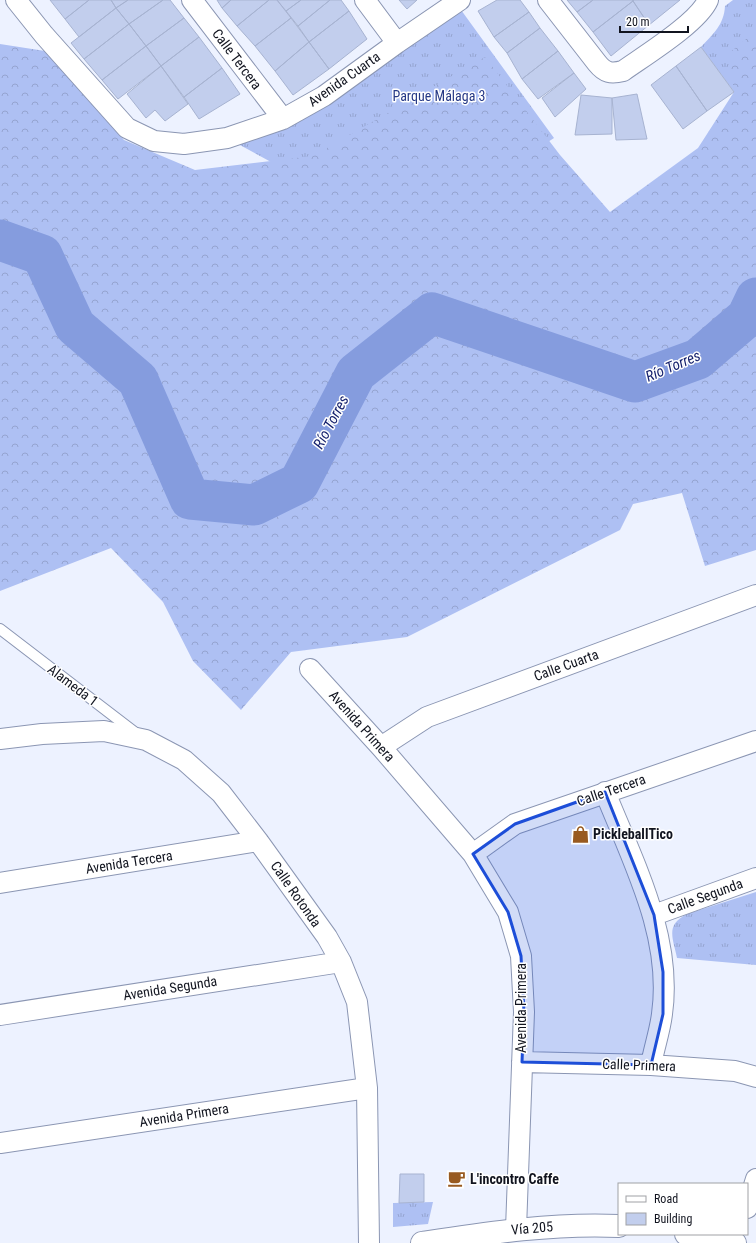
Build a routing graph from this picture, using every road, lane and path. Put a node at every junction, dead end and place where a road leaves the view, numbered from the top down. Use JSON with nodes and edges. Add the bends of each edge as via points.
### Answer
{"nodes":[{"id":1,"x":16,"y":0,"type":"edge"},
{"id":2,"x":192,"y":0,"type":"edge"},
{"id":3,"x":365,"y":0,"type":"edge"},
{"id":4,"x":460,"y":0,"type":"edge"},
{"id":5,"x":548,"y":0,"type":"edge"},
{"id":6,"x":708,"y":0,"type":"edge"},
{"id":7,"x":397,"y":42,"type":"junction"},
{"id":8,"x":283,"y":119,"type":"junction"},
{"id":9,"x":756,"y":595,"type":"edge"},
{"id":10,"x":0,"y":629,"type":"edge"},
{"id":11,"x":310,"y":669,"type":"dead end"},
{"id":12,"x":0,"y":739,"type":"edge"},
{"id":13,"x":146,"y":740,"type":"junction"},
{"id":14,"x":756,"y":741,"type":"edge"},
{"id":15,"x":381,"y":747,"type":"junction"},
{"id":16,"x":605,"y":792,"type":"junction"},
{"id":17,"x":258,"y":841,"type":"junction"},
{"id":18,"x":472,"y":854,"type":"junction"},
{"id":19,"x":756,"y":878,"type":"edge"},
{"id":20,"x":0,"y":883,"type":"edge"},
{"id":21,"x":654,"y":915,"type":"junction"},
{"id":22,"x":341,"y":962,"type":"junction"},
{"id":23,"x":0,"y":1015,"type":"edge"},
{"id":24,"x":522,"y":1062,"type":"junction"},
{"id":25,"x":651,"y":1065,"type":"junction"},
{"id":26,"x":756,"y":1076,"type":"edge"},
{"id":27,"x":367,"y":1088,"type":"junction"},
{"id":28,"x":0,"y":1142,"type":"edge"},
{"id":29,"x":756,"y":1179,"type":"edge"},
{"id":30,"x":748,"y":1205,"type":"edge"},
{"id":31,"x":618,"y":1226,"type":"edge"},
{"id":32,"x":516,"y":1229,"type":"junction"},
{"id":33,"x":692,"y":1235,"type":"edge"},
{"id":34,"x":369,"y":1243,"type":"edge"},
{"id":35,"x":422,"y":1243,"type":"edge"},
{"id":36,"x":736,"y":1243,"type":"edge"}],
"edges":[{"from":1,"to":8,"type":"street","name":"Avenida Cuarta","via":[[127,128],[154,140],[184,144],[228,138]]},
{"from":2,"to":8,"type":"street","name":"Calle Tercera"},
{"from":3,"to":7,"type":"street"},
{"from":4,"to":7,"type":"street","name":"Avenida Cuarta"},
{"from":5,"to":6,"type":"street","via":[[603,71],[613,74],[623,71],[690,22]]},
{"from":7,"to":8,"type":"street","name":"Avenida Cuarta","via":[[324,96]]},
{"from":9,"to":15,"type":"street","name":"Calle Cuarta","via":[[427,717]]},
{"from":10,"to":13,"type":"lane","name":"Alameda 1"},
{"from":11,"to":15,"type":"street","name":"Avenida Primera"},
{"from":12,"to":13,"type":"street","name":"Calle Rotonda","via":[[104,731]]},
{"from":13,"to":17,"type":"street","name":"Calle Rotonda","via":[[184,760],[221,794]]},
{"from":14,"to":16,"type":"street","name":"Calle Tercera"},
{"from":15,"to":18,"type":"street","name":"Avenida Primera"},
{"from":16,"to":18,"type":"street","name":"Calle Tercera","via":[[515,824]]},
{"from":16,"to":21,"type":"street"},
{"from":17,"to":20,"type":"street","name":"Avenida Tercera"},
{"from":17,"to":22,"type":"street","name":"Calle Rotonda"},
{"from":18,"to":24,"type":"street","name":"Avenida Primera","via":[[508,912],[521,956],[524,1012]]},
{"from":19,"to":21,"type":"street","name":"Calle Segunda"},
{"from":21,"to":25,"type":"street","via":[[663,972],[663,1014]]},
{"from":22,"to":23,"type":"street","name":"Avenida Segunda"},
{"from":22,"to":27,"type":"street","name":"Calle Rotonda","via":[[357,1002]]},
{"from":24,"to":25,"type":"street","name":"Calle Primera"},
{"from":24,"to":32,"type":"street","name":"Avenida Primera"},
{"from":25,"to":26,"type":"street","name":"Calle Primera","via":[[735,1071]]},
{"from":27,"to":28,"type":"street","name":"Avenida Primera"},
{"from":27,"to":34,"type":"street","name":"Calle Rotonda"},
{"from":29,"to":30,"type":"street"},
{"from":31,"to":32,"type":"main road","name":"Vía 205","via":[[574,1225]]},
{"from":32,"to":35,"type":"main road","name":"Vía 205"},
{"from":33,"to":36,"type":"main road"}]}
